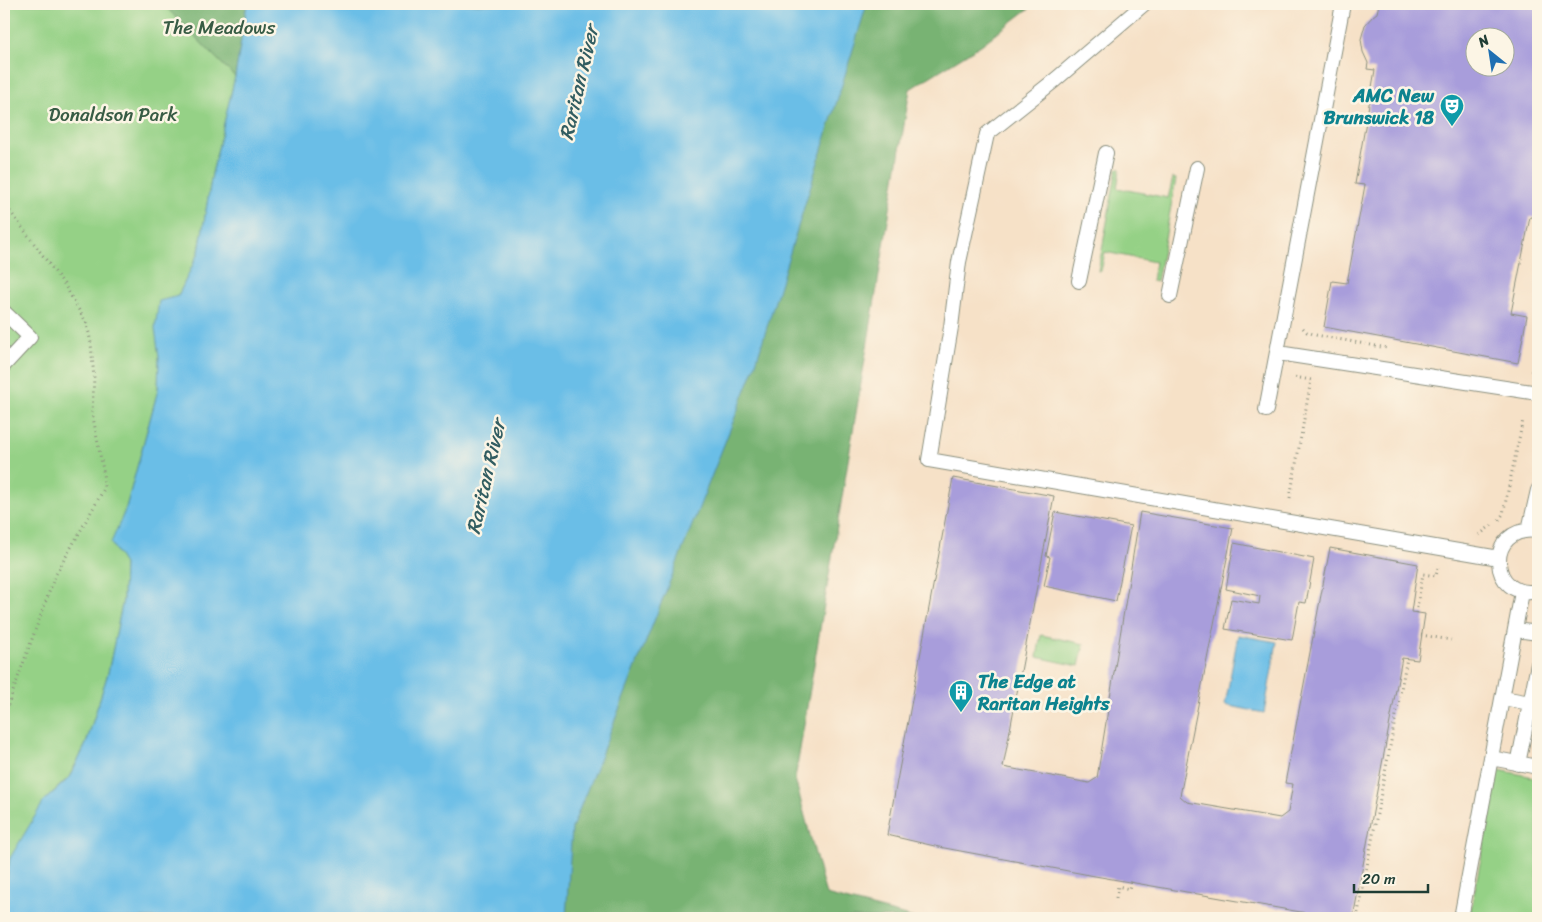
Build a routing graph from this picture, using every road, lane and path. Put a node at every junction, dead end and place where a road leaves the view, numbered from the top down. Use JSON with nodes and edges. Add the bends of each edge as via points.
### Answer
{"nodes":[{"id":1,"x":1144,"y":4,"type":"edge"},
{"id":2,"x":1343,"y":4,"type":"edge"},
{"id":3,"x":1106,"y":153,"type":"dead end"},
{"id":4,"x":1197,"y":168,"type":"dead end"},
{"id":5,"x":4,"y":203,"type":"edge"},
{"id":6,"x":1079,"y":281,"type":"dead end"},
{"id":7,"x":1170,"y":296,"type":"dead end"},
{"id":8,"x":4,"y":312,"type":"edge"},
{"id":9,"x":1302,"y":324,"type":"dead end"},
{"id":10,"x":1393,"y":349,"type":"dead end"},
{"id":11,"x":1278,"y":352,"type":"junction"},
{"id":12,"x":4,"y":365,"type":"edge"},
{"id":13,"x":1538,"y":366,"type":"edge"},
{"id":14,"x":1531,"y":374,"type":"dead end"},
{"id":15,"x":1294,"y":377,"type":"dead end"},
{"id":16,"x":1538,"y":393,"type":"edge"},
{"id":17,"x":1266,"y":410,"type":"dead end"},
{"id":18,"x":1523,"y":420,"type":"dead end"},
{"id":19,"x":1538,"y":490,"type":"edge"},
{"id":20,"x":1290,"y":498,"type":"dead end"},
{"id":21,"x":1534,"y":530,"type":"edge"},
{"id":22,"x":1475,"y":537,"type":"dead end"},
{"id":23,"x":1499,"y":558,"type":"junction"},
{"id":24,"x":1438,"y":565,"type":"dead end"},
{"id":25,"x":1538,"y":591,"type":"edge"},
{"id":26,"x":1522,"y":592,"type":"junction"},
{"id":27,"x":1416,"y":613,"type":"dead end"},
{"id":28,"x":1516,"y":630,"type":"junction"},
{"id":29,"x":1538,"y":633,"type":"edge"},
{"id":30,"x":1422,"y":635,"type":"dead end"},
{"id":31,"x":1451,"y":640,"type":"dead end"},
{"id":32,"x":1406,"y":658,"type":"dead end"},
{"id":33,"x":1538,"y":664,"type":"edge"},
{"id":34,"x":1503,"y":698,"type":"junction"},
{"id":35,"x":1530,"y":703,"type":"junction"},
{"id":36,"x":4,"y":716,"type":"edge"},
{"id":37,"x":1492,"y":758,"type":"junction"},
{"id":38,"x":1518,"y":764,"type":"junction"},
{"id":39,"x":1538,"y":767,"type":"edge"},
{"id":40,"x":1131,"y":882,"type":"dead end"},
{"id":41,"x":1116,"y":898,"type":"dead end"},
{"id":42,"x":1357,"y":918,"type":"edge"},
{"id":43,"x":1461,"y":918,"type":"edge"}],
"edges":[{"from":1,"to":23,"type":"lane","via":[[987,134],[959,262],[929,460]]},
{"from":2,"to":11,"type":"lane"},
{"from":3,"to":6,"type":"lane"},
{"from":4,"to":7,"type":"lane"},
{"from":5,"to":36,"type":"path","via":[[64,284],[87,324],[94,378],[92,412],[104,489],[55,576]]},
{"from":8,"to":12,"type":"lane","via":[[30,337]]},
{"from":9,"to":10,"type":"path","via":[[1303,329],[1316,335]]},
{"from":11,"to":16,"type":"lane"},
{"from":11,"to":17,"type":"lane"},
{"from":13,"to":14,"type":"path"},
{"from":15,"to":20,"type":"path","via":[[1311,380]]},
{"from":18,"to":22,"type":"path","via":[[1503,514]]},
{"from":19,"to":21,"type":"lane"},
{"from":21,"to":23,"type":"lane","via":[[1520,531],[1505,541]]},
{"from":23,"to":26,"type":"lane","via":[[1499,567],[1507,583]]},
{"from":24,"to":27,"type":"path","via":[[1436,576],[1423,574]]},
{"from":25,"to":26,"type":"lane"},
{"from":26,"to":28,"type":"lane"},
{"from":28,"to":29,"type":"lane"},
{"from":28,"to":34,"type":"lane"},
{"from":30,"to":31,"type":"path"},
{"from":32,"to":42,"type":"path"},
{"from":33,"to":35,"type":"lane"},
{"from":34,"to":35,"type":"lane"},
{"from":34,"to":37,"type":"lane"},
{"from":35,"to":38,"type":"lane"},
{"from":37,"to":38,"type":"lane"},
{"from":37,"to":43,"type":"lane"},
{"from":38,"to":39,"type":"lane"},
{"from":40,"to":41,"type":"path","via":[[1129,889],[1118,886]]}]}
